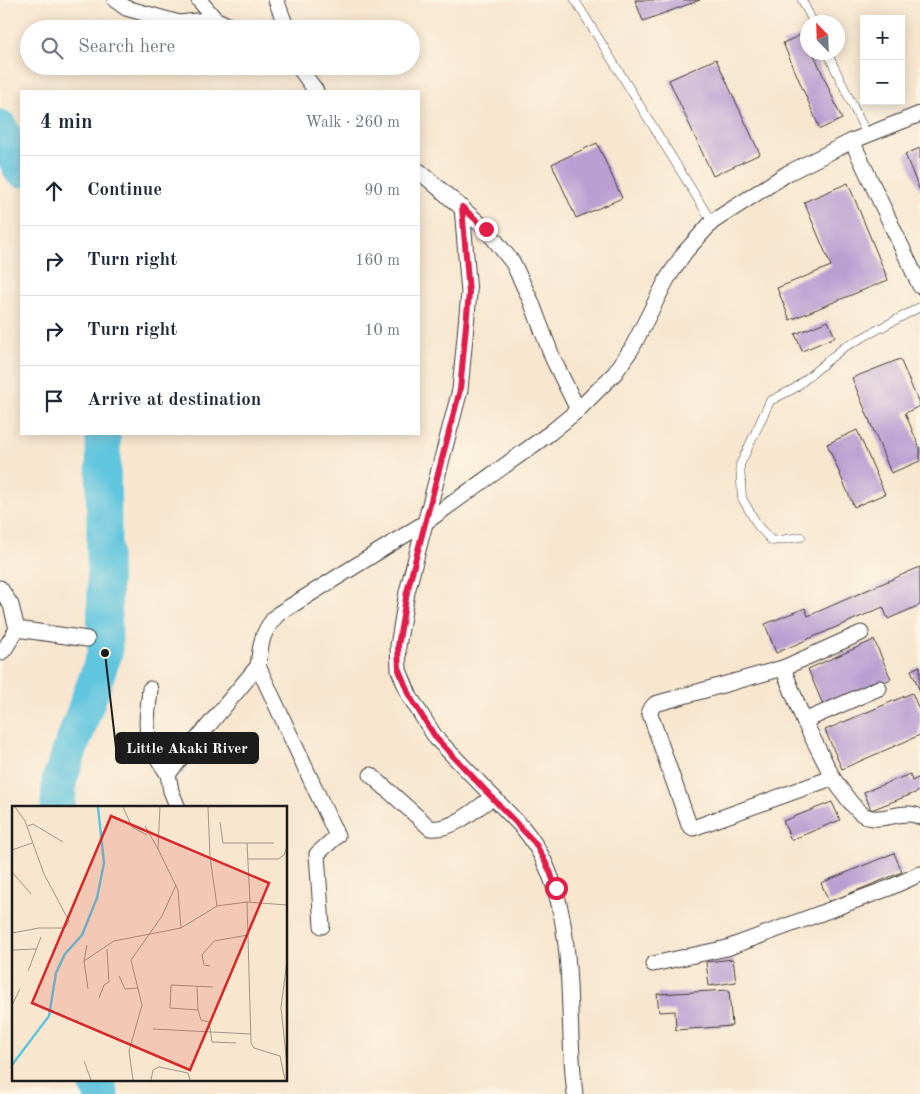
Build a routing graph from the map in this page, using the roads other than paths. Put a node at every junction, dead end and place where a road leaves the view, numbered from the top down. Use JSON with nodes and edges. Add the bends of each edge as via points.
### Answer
{"nodes":[{"id":1,"x":114,"y":0,"type":"edge"},
{"id":2,"x":199,"y":0,"type":"edge"},
{"id":3,"x":276,"y":0,"type":"edge"},
{"id":4,"x":575,"y":0,"type":"edge"},
{"id":5,"x":802,"y":0,"type":"edge"},
{"id":6,"x":810,"y":15,"type":"edge"},
{"id":7,"x":215,"y":19,"type":"joint"},
{"id":8,"x":168,"y":20,"type":"edge"},
{"id":9,"x":206,"y":20,"type":"edge"},
{"id":10,"x":284,"y":20,"type":"edge"},
{"id":11,"x":832,"y":60,"type":"edge"},
{"id":12,"x":304,"y":75,"type":"edge"},
{"id":13,"x":315,"y":90,"type":"edge"},
{"id":14,"x":920,"y":114,"type":"edge"},
{"id":15,"x":868,"y":135,"type":"junction"},
{"id":16,"x":852,"y":142,"type":"junction"},
{"id":17,"x":420,"y":172,"type":"edge"},
{"id":18,"x":462,"y":207,"type":"junction"},
{"id":19,"x":712,"y":222,"type":"junction"},
{"id":20,"x":920,"y":286,"type":"edge"},
{"id":21,"x":920,"y":307,"type":"edge"},
{"id":22,"x":578,"y":410,"type":"junction"},
{"id":23,"x":426,"y":522,"type":"junction"},
{"id":24,"x":801,"y":537,"type":"dead end"},
{"id":25,"x":0,"y":588,"type":"edge"},
{"id":26,"x":16,"y":629,"type":"junction"},
{"id":27,"x":861,"y":633,"type":"dead end"},
{"id":28,"x":87,"y":640,"type":"dead end"},
{"id":29,"x":0,"y":653,"type":"edge"},
{"id":30,"x":258,"y":666,"type":"junction"},
{"id":31,"x":783,"y":668,"type":"junction"},
{"id":32,"x":879,"y":688,"type":"dead end"},
{"id":33,"x":150,"y":689,"type":"dead end"},
{"id":34,"x":804,"y":721,"type":"junction"},
{"id":35,"x":168,"y":774,"type":"junction"},
{"id":36,"x":370,"y":775,"type":"dead end"},
{"id":37,"x":834,"y":780,"type":"junction"},
{"id":38,"x":493,"y":797,"type":"junction"},
{"id":39,"x":177,"y":806,"type":"edge"},
{"id":40,"x":920,"y":817,"type":"edge"},
{"id":41,"x":920,"y":874,"type":"edge"},
{"id":42,"x":322,"y":926,"type":"dead end"},
{"id":43,"x":653,"y":964,"type":"dead end"},
{"id":44,"x":575,"y":1094,"type":"edge"}],
"edges":[{"from":1,"to":8,"type":"street","via":[[126,8]]},
{"from":2,"to":7,"type":"street"},
{"from":3,"to":10,"type":"street"},
{"from":4,"to":19,"type":"lane"},
{"from":5,"to":6,"type":"lane"},
{"from":7,"to":9,"type":"street"},
{"from":11,"to":15,"type":"lane"},
{"from":12,"to":13,"type":"street"},
{"from":14,"to":15,"type":"street"},
{"from":15,"to":16,"type":"street"},
{"from":16,"to":19,"type":"street","via":[[788,173]]},
{"from":16,"to":20,"type":"street"},
{"from":17,"to":18,"type":"street"},
{"from":18,"to":22,"type":"street","via":[[486,229],[513,264],[531,301],[552,359]]},
{"from":18,"to":23,"type":"street","via":[[469,293],[460,390]]},
{"from":19,"to":22,"type":"street","via":[[685,252],[667,279],[632,348],[615,373]]},
{"from":21,"to":24,"type":"lane","via":[[843,348],[795,388],[770,401],[740,465],[742,498],[758,526],[772,541]]},
{"from":22,"to":23,"type":"street"},
{"from":23,"to":30,"type":"street","via":[[278,614],[266,626],[261,639]]},
{"from":23,"to":38,"type":"street","via":[[407,592],[398,646],[399,670],[410,697],[436,738]]},
{"from":25,"to":26,"type":"street","via":[[11,605]]},
{"from":26,"to":28,"type":"street"},
{"from":26,"to":29,"type":"street"},
{"from":27,"to":31,"type":"street"},
{"from":30,"to":35,"type":"street"},
{"from":30,"to":42,"type":"street","via":[[337,836],[317,854]]},
{"from":31,"to":34,"type":"street"},
{"from":31,"to":37,"type":"street","via":[[654,704],[649,711],[689,825],[696,828]]},
{"from":32,"to":34,"type":"street"},
{"from":33,"to":35,"type":"street","via":[[146,726],[148,743]]},
{"from":34,"to":37,"type":"street"},
{"from":35,"to":39,"type":"street"},
{"from":36,"to":38,"type":"street","via":[[430,828],[449,826]]},
{"from":37,"to":40,"type":"street","via":[[861,814],[871,818]]},
{"from":38,"to":44,"type":"street","via":[[535,843],[556,888],[564,937]]},
{"from":41,"to":43,"type":"street","via":[[727,948]]}]}
